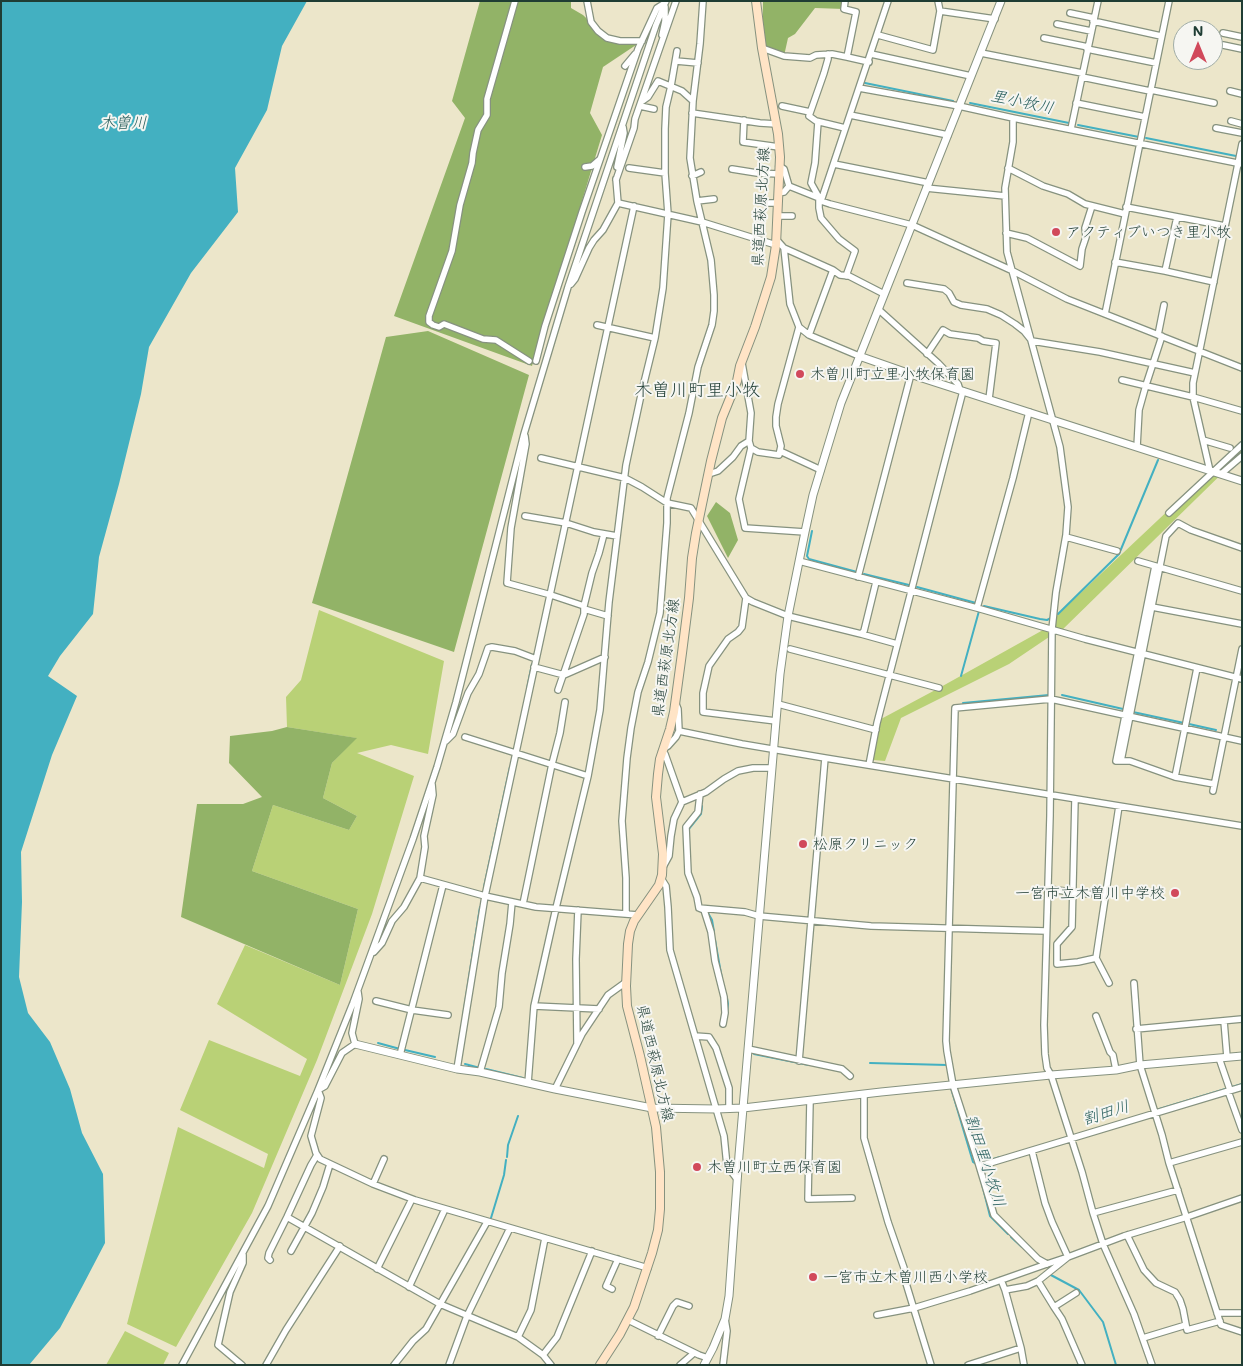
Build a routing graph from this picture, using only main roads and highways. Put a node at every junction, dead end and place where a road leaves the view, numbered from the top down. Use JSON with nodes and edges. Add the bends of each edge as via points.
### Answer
{"nodes":[{"id":1,"x":756,"y":1,"type":"edge"},
{"id":2,"x":600,"y":1365,"type":"edge"}],
"edges":[{"from":1,"to":2,"type":"main road","name":"県道西萩原北方線","via":[[779,147],[776,242],[771,277],[722,418],[698,521],[675,702],[658,774],[656,797],[663,868],[661,878],[630,931],[627,1006],[652,1108],[659,1152],[660,1209],[648,1268],[634,1307]]}]}
